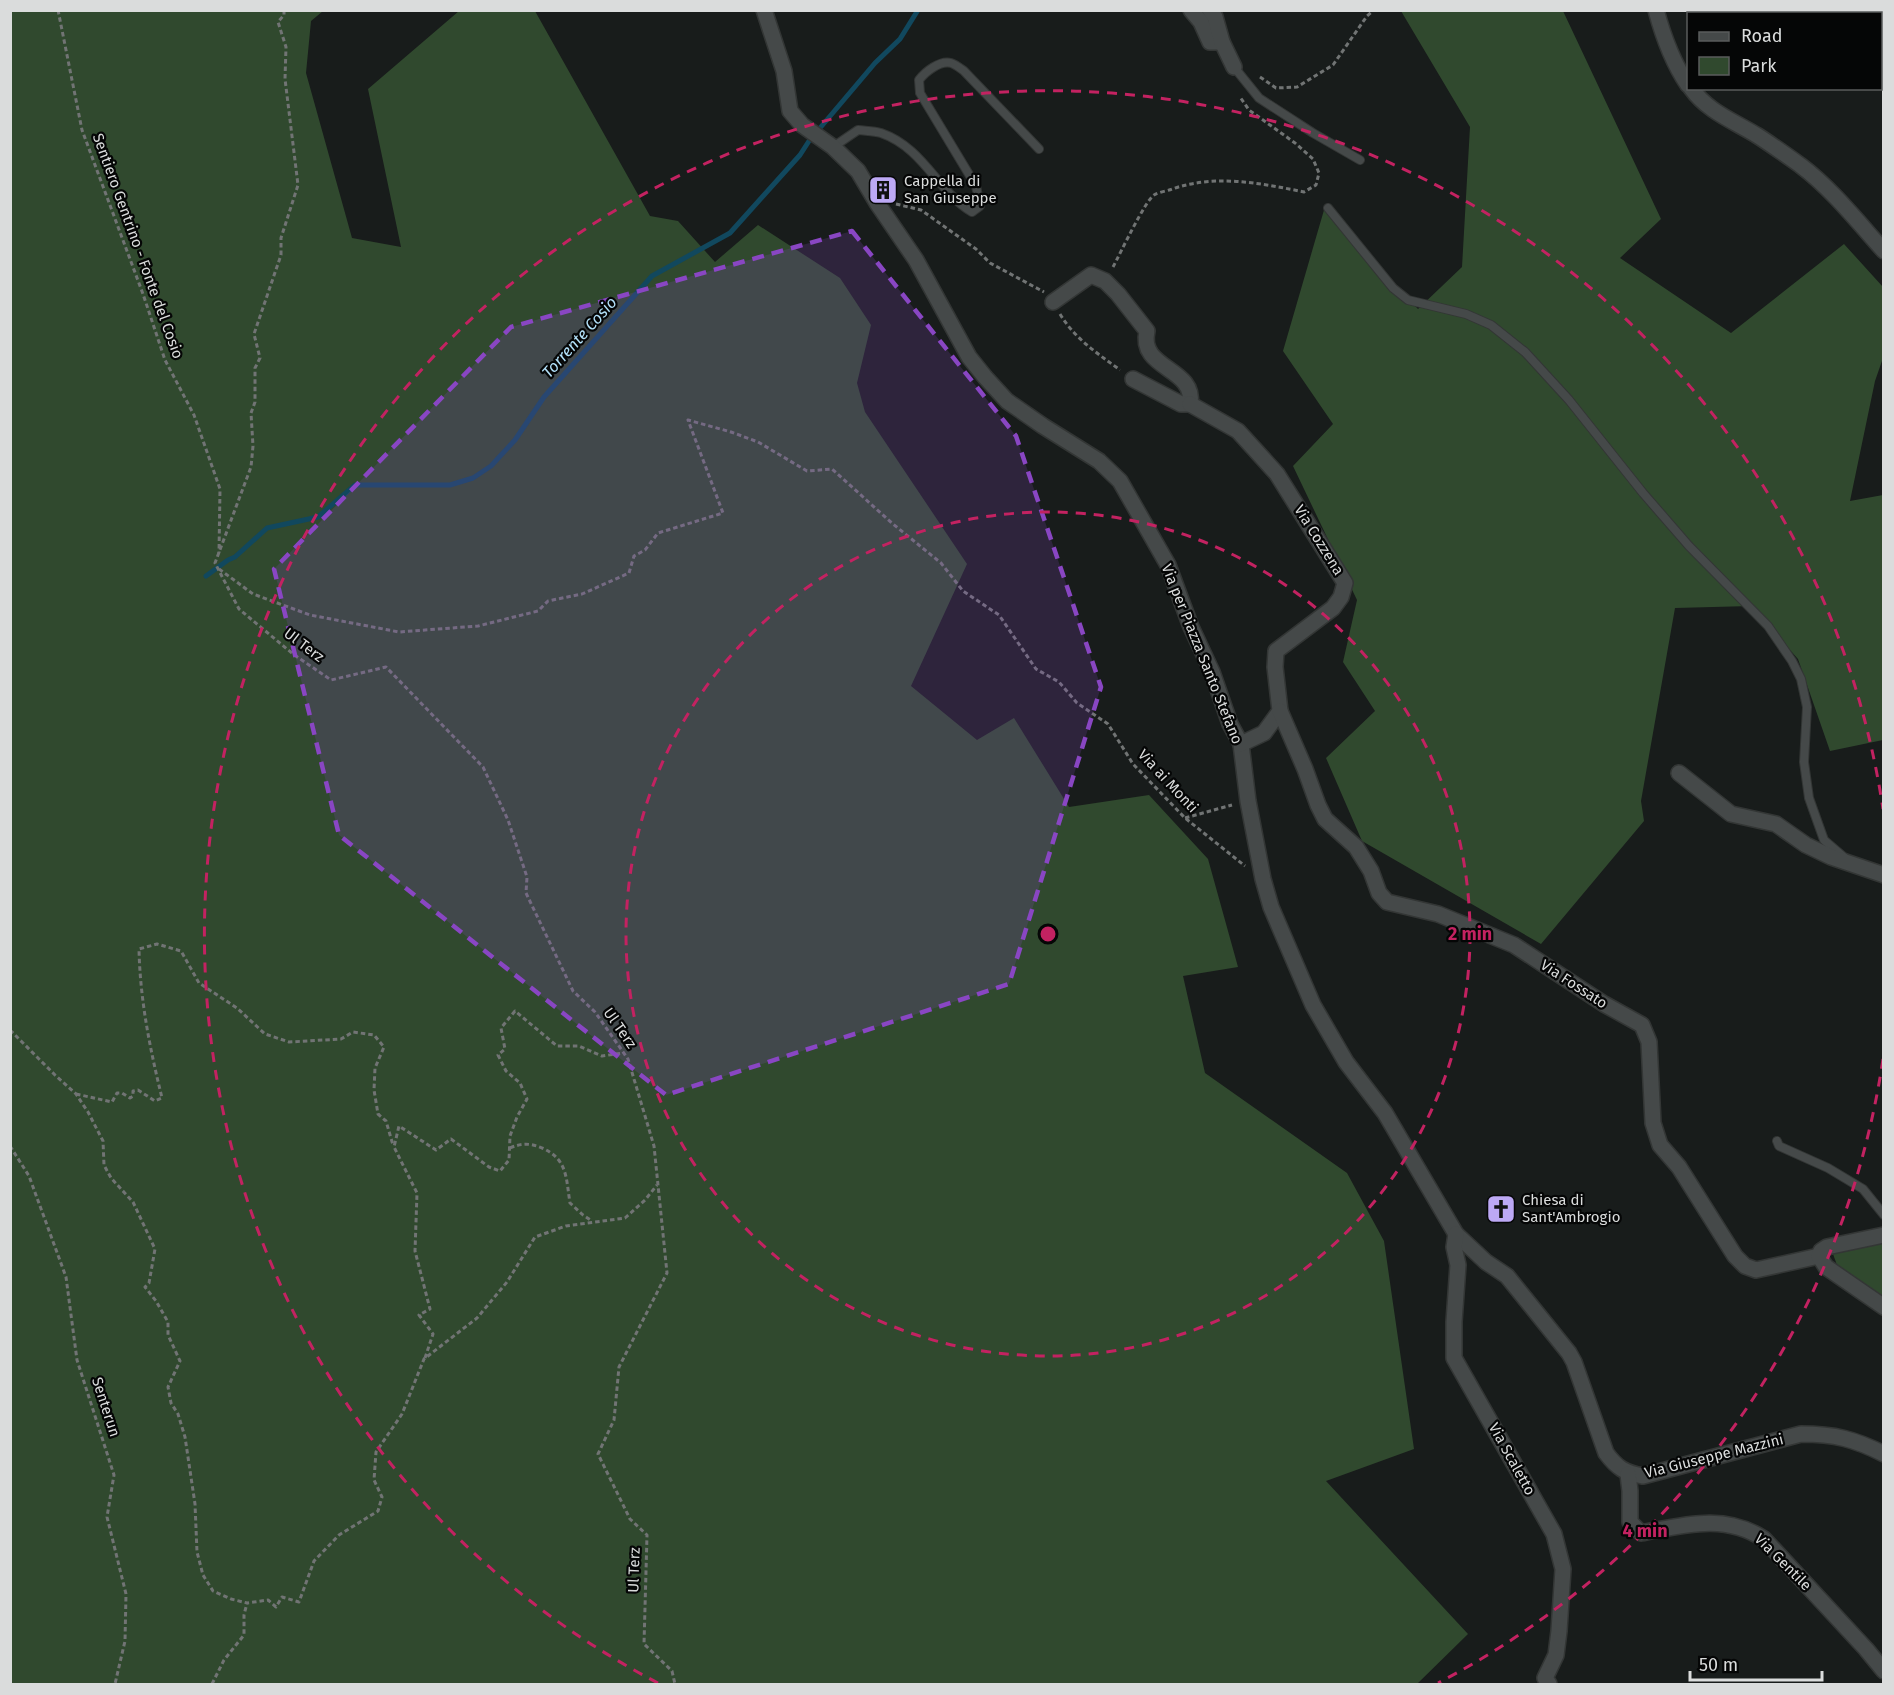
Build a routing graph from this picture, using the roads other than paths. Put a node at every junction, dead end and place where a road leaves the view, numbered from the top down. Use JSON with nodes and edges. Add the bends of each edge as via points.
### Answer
{"nodes":[{"id":1,"x":764,"y":10,"type":"edge"},
{"id":2,"x":1191,"y":10,"type":"edge"},
{"id":3,"x":1210,"y":10,"type":"edge"},
{"id":4,"x":1656,"y":10,"type":"edge"},
{"id":5,"x":1222,"y":42,"type":"junction"},
{"id":6,"x":1234,"y":67,"type":"joint"},
{"id":7,"x":1687,"y":82,"type":"edge"},
{"id":8,"x":1692,"y":90,"type":"edge"},
{"id":9,"x":833,"y":147,"type":"junction"},
{"id":10,"x":1039,"y":149,"type":"dead end"},
{"id":11,"x":1360,"y":160,"type":"dead end"},
{"id":12,"x":1328,"y":208,"type":"dead end"},
{"id":13,"x":1884,"y":251,"type":"edge"},
{"id":14,"x":1053,"y":302,"type":"road end"},
{"id":15,"x":1133,"y":379,"type":"road end"},
{"id":16,"x":1190,"y":404,"type":"junction"},
{"id":17,"x":1280,"y":711,"type":"junction"},
{"id":18,"x":1240,"y":744,"type":"junction"},
{"id":19,"x":1679,"y":773,"type":"dead end"},
{"id":20,"x":1856,"y":866,"type":"junction"},
{"id":21,"x":1884,"y":875,"type":"edge"},
{"id":22,"x":1777,"y":1141,"type":"dead end"},
{"id":23,"x":1884,"y":1215,"type":"edge"},
{"id":24,"x":1456,"y":1234,"type":"junction"},
{"id":25,"x":1884,"y":1235,"type":"edge"},
{"id":26,"x":1819,"y":1256,"type":"junction"},
{"id":27,"x":1884,"y":1307,"type":"edge"},
{"id":28,"x":1884,"y":1454,"type":"edge"},
{"id":29,"x":1628,"y":1473,"type":"junction"},
{"id":30,"x":1884,"y":1671,"type":"edge"},
{"id":31,"x":1544,"y":1682,"type":"edge"}],
"edges":[{"from":1,"to":9,"type":"street","name":"Via per Piazza Santo Stefano","via":[[784,71],[790,111],[802,125]]},
{"from":2,"to":5,"type":"street","via":[[1210,42]]},
{"from":3,"to":5,"type":"street"},
{"from":4,"to":7,"type":"street","via":[[1665,39]]},
{"from":5,"to":6,"type":"street"},
{"from":6,"to":11,"type":"lane","via":[[1259,98]]},
{"from":8,"to":13,"type":"street","via":[[1700,101],[1721,116],[1758,136],[1814,176]]},
{"from":9,"to":10,"type":"lane","via":[[858,130],[880,132],[919,156],[959,205],[972,212],[980,206],[976,186],[920,93],[919,80],[944,62],[964,71]]},
{"from":9,"to":18,"type":"street","name":"Via per Piazza Santo Stefano","via":[[858,171],[916,260],[969,357],[985,377],[1007,401],[1099,461],[1120,481],[1168,565]]},
{"from":12,"to":20,"type":"lane","via":[[1393,288],[1408,300],[1466,314],[1491,325],[1525,352],[1689,546],[1768,626],[1801,679],[1807,707],[1804,762],[1809,798],[1824,840]]},
{"from":14,"to":16,"type":"street","via":[[1090,275],[1105,281],[1147,331],[1145,340],[1153,358],[1186,382]]},
{"from":15,"to":16,"type":"street","via":[[1181,404]]},
{"from":16,"to":17,"type":"street","name":"Via Cozzena","via":[[1238,430],[1266,460],[1345,583],[1333,608],[1276,651]]},
{"from":17,"to":18,"type":"street","via":[[1264,733]]},
{"from":17,"to":26,"type":"street","name":"Via Fossato","via":[[1325,819],[1356,848],[1387,902],[1438,914],[1514,945],[1642,1025],[1649,1042],[1653,1123],[1659,1145],[1679,1167],[1735,1256],[1756,1270]]},
{"from":18,"to":24,"type":"street","name":"Via per Piazza Santo Stefano","via":[[1263,879],[1313,1005],[1346,1062],[1385,1113]]},
{"from":19,"to":20,"type":"street","via":[[1731,814],[1776,824],[1806,845]]},
{"from":20,"to":21,"type":"street"},
{"from":22,"to":23,"type":"lane","via":[[1779,1146],[1828,1168],[1863,1190]]},
{"from":24,"to":29,"type":"street","name":"Via Giuseppe Mazzini","via":[[1507,1276],[1564,1347],[1574,1362],[1606,1453]]},
{"from":24,"to":31,"type":"street","name":"Via Scaletto","via":[[1454,1358],[1554,1534],[1563,1569],[1556,1655]]},
{"from":25,"to":26,"type":"street","via":[[1827,1247]]},
{"from":26,"to":27,"type":"street","via":[[1826,1267]]},
{"from":28,"to":29,"type":"street","name":"Via Giuseppe Mazzini","via":[[1859,1442],[1826,1434],[1801,1434],[1642,1476]]},
{"from":29,"to":30,"type":"street","name":"Via Gentile","via":[[1630,1522],[1641,1533],[1721,1522],[1751,1530],[1764,1539]]}]}
